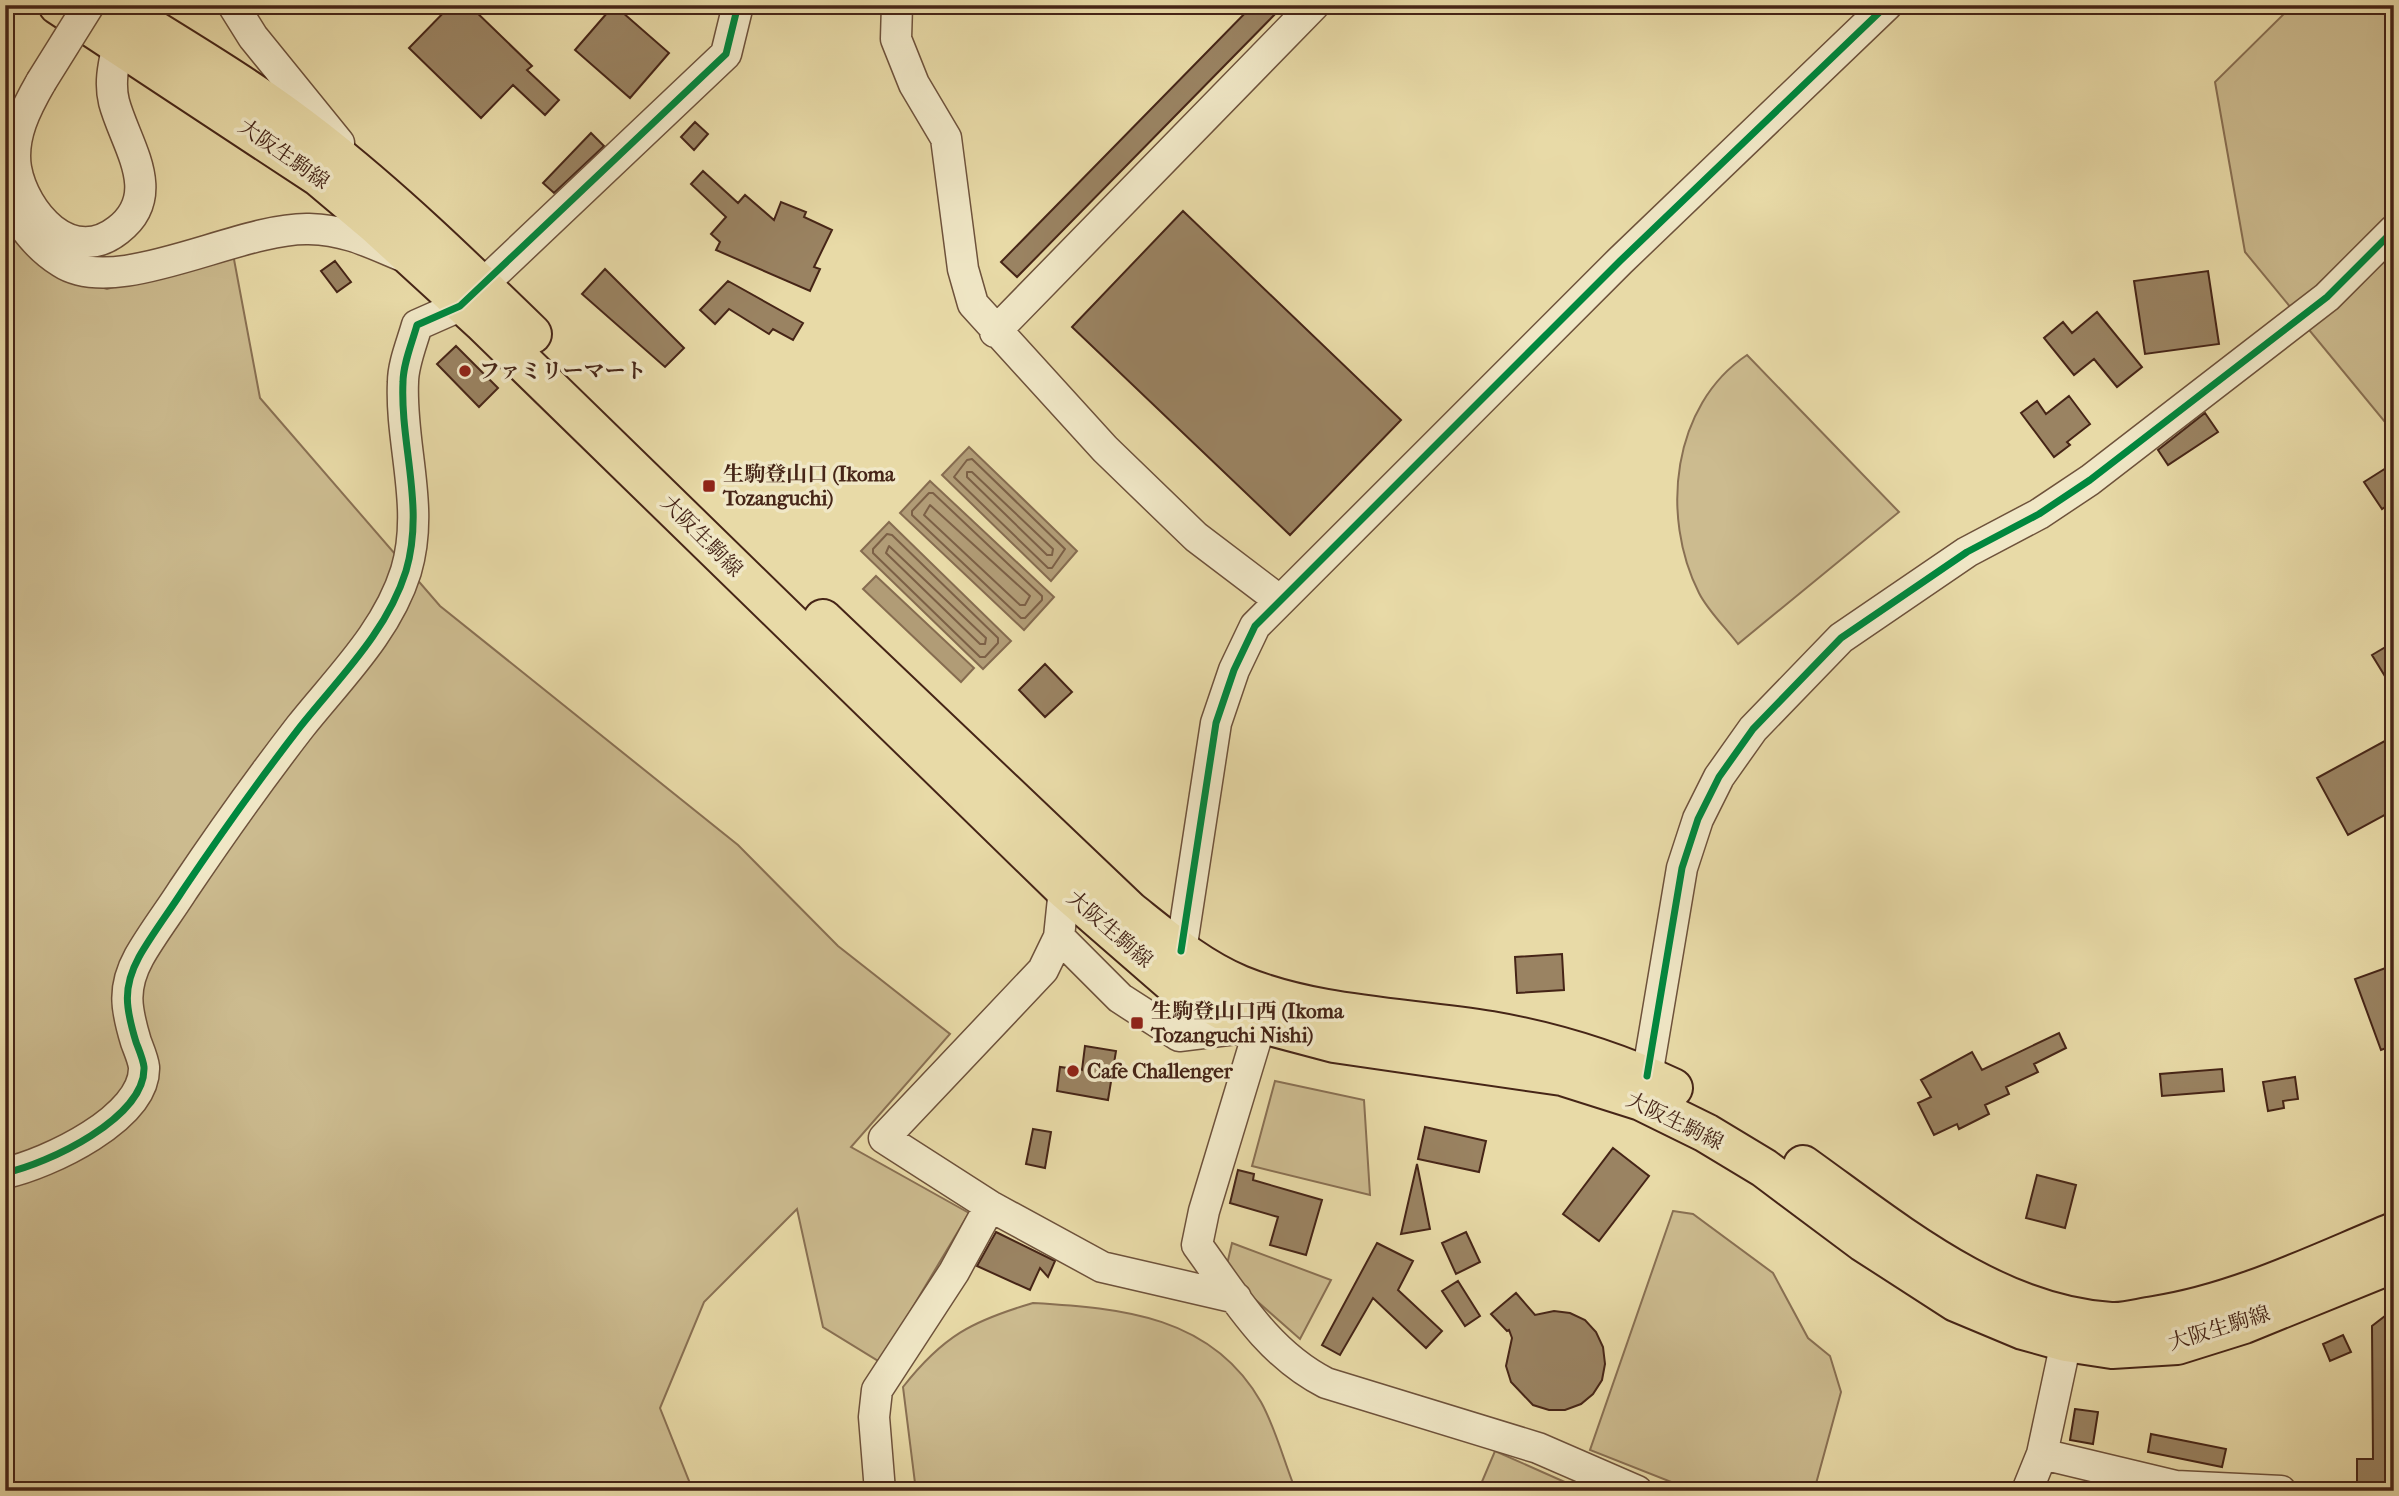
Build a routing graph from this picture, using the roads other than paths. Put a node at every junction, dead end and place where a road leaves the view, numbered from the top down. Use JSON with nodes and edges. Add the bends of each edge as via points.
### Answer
{"nodes":[{"id":1,"x":58,"y":5,"type":"edge"},
{"id":2,"x":73,"y":5,"type":"edge"},
{"id":3,"x":89,"y":5,"type":"edge"},
{"id":4,"x":114,"y":5,"type":"edge"},
{"id":5,"x":233,"y":5,"type":"edge"},
{"id":6,"x":738,"y":5,"type":"edge"},
{"id":7,"x":897,"y":5,"type":"edge"},
{"id":8,"x":1314,"y":5,"type":"edge"},
{"id":9,"x":1887,"y":5,"type":"edge"},
{"id":10,"x":118,"y":44,"type":"junction"},
{"id":11,"x":35,"y":78,"type":"junction"},
{"id":12,"x":5,"y":121,"type":"edge"},
{"id":13,"x":384,"y":196,"type":"junction"},
{"id":14,"x":5,"y":199,"type":"edge"},
{"id":15,"x":2394,"y":230,"type":"edge"},
{"id":16,"x":419,"y":264,"type":"junction"},
{"id":17,"x":471,"y":296,"type":"junction"},
{"id":18,"x":995,"y":332,"type":"junction"},
{"id":19,"x":1279,"y":600,"type":"junction"},
{"id":20,"x":1064,"y":889,"type":"junction"},
{"id":21,"x":1059,"y":937,"type":"junction"},
{"id":22,"x":1181,"y":951,"type":"junction"},
{"id":23,"x":1261,"y":1026,"type":"junction"},
{"id":24,"x":1647,"y":1076,"type":"junction"},
{"id":25,"x":5,"y":1173,"type":"edge"},
{"id":26,"x":990,"y":1206,"type":"junction"},
{"id":27,"x":2394,"y":1232,"type":"edge"},
{"id":28,"x":2394,"y":1262,"type":"edge"},
{"id":29,"x":1236,"y":1298,"type":"junction"},
{"id":30,"x":2066,"y":1342,"type":"junction"},
{"id":31,"x":2042,"y":1454,"type":"junction"},
{"id":32,"x":880,"y":1491,"type":"edge"},
{"id":33,"x":1637,"y":1491,"type":"edge"},
{"id":34,"x":2027,"y":1491,"type":"edge"},
{"id":35,"x":2281,"y":1491,"type":"edge"}],
"edges":[{"from":1,"to":10,"type":"main road","name":"大阪生駒線"},
{"from":2,"to":11,"type":"street"},
{"from":3,"to":11,"type":"street","bridge":true},
{"from":4,"to":13,"type":"main road","name":"大阪生駒線","via":[[314,137]]},
{"from":5,"to":13,"type":"street","via":[[253,37]]},
{"from":6,"to":17,"type":"street","via":[[726,54]]},
{"from":7,"to":18,"type":"street","via":[[896,38],[914,84],[946,138],[963,269],[973,304]]},
{"from":8,"to":18,"type":"street"},
{"from":9,"to":19,"type":"street","via":[[1620,261]]},
{"from":10,"to":11,"type":"street","via":[[111,77],[113,100],[140,170],[141,193],[119,230],[100,240],[56,234],[27,203],[15,167],[17,134]]},
{"from":10,"to":16,"type":"main road","name":"大阪生駒線","via":[[319,177]]},
{"from":11,"to":12,"type":"street"},
{"from":13,"to":17,"type":"main road","name":"大阪生駒線"},
{"from":14,"to":16,"type":"street","via":[[29,236],[62,264],[102,275],[253,236],[306,229],[348,232]]},
{"from":15,"to":24,"type":"street","via":[[2327,297],[2090,480],[1968,552],[1841,638],[1753,729],[1719,777],[1698,819],[1682,868]]},
{"from":16,"to":17,"type":"main road","name":"大阪生駒線"},
{"from":17,"to":20,"type":"main road","name":"大阪生駒線","via":[[569,406]]},
{"from":17,"to":22,"type":"main road","name":"大阪生駒線","via":[[788,585],[1130,911]]},
{"from":17,"to":25,"type":"street","via":[[417,325],[403,380],[413,495],[412,542],[390,610],[226,827],[140,956],[128,982],[127,1014],[144,1066],[141,1088],[106,1126],[72,1149]]},
{"from":18,"to":19,"type":"street","via":[[1196,537]]},
{"from":19,"to":22,"type":"street","via":[[1255,626],[1216,723]]},
{"from":20,"to":21,"type":"street"},
{"from":20,"to":23,"type":"main road","name":"大阪生駒線","via":[[1171,982]]},
{"from":21,"to":23,"type":"street","via":[[1120,998],[1179,1036]]},
{"from":21,"to":26,"type":"street","via":[[1043,970],[884,1138]]},
{"from":22,"to":24,"type":"main road","name":"大阪生駒線","via":[[1240,985],[1335,1011],[1491,1031],[1574,1049]]},
{"from":23,"to":29,"type":"street","via":[[1197,1245]]},
{"from":23,"to":30,"type":"main road","name":"大阪生駒線","via":[[1334,1043],[1562,1076],[1640,1101],[1764,1168],[1863,1242],[1956,1302]]},
{"from":24,"to":27,"type":"main road","name":"大阪生駒線","via":[[1717,1109],[1949,1265],[2035,1309],[2113,1322],[2191,1310]]},
{"from":26,"to":29,"type":"street","via":[[1102,1267]]},
{"from":26,"to":32,"type":"street","via":[[954,1272],[877,1390],[874,1417]]},
{"from":28,"to":30,"type":"main road","name":"大阪生駒線","via":[[2244,1324],[2178,1345],[2112,1349]]},
{"from":29,"to":33,"type":"street","via":[[1266,1339],[1299,1369],[1326,1383],[1538,1448]]},
{"from":30,"to":31,"type":"street"},
{"from":31,"to":34,"type":"street"},
{"from":31,"to":35,"type":"street","via":[[2176,1486]]}]}
